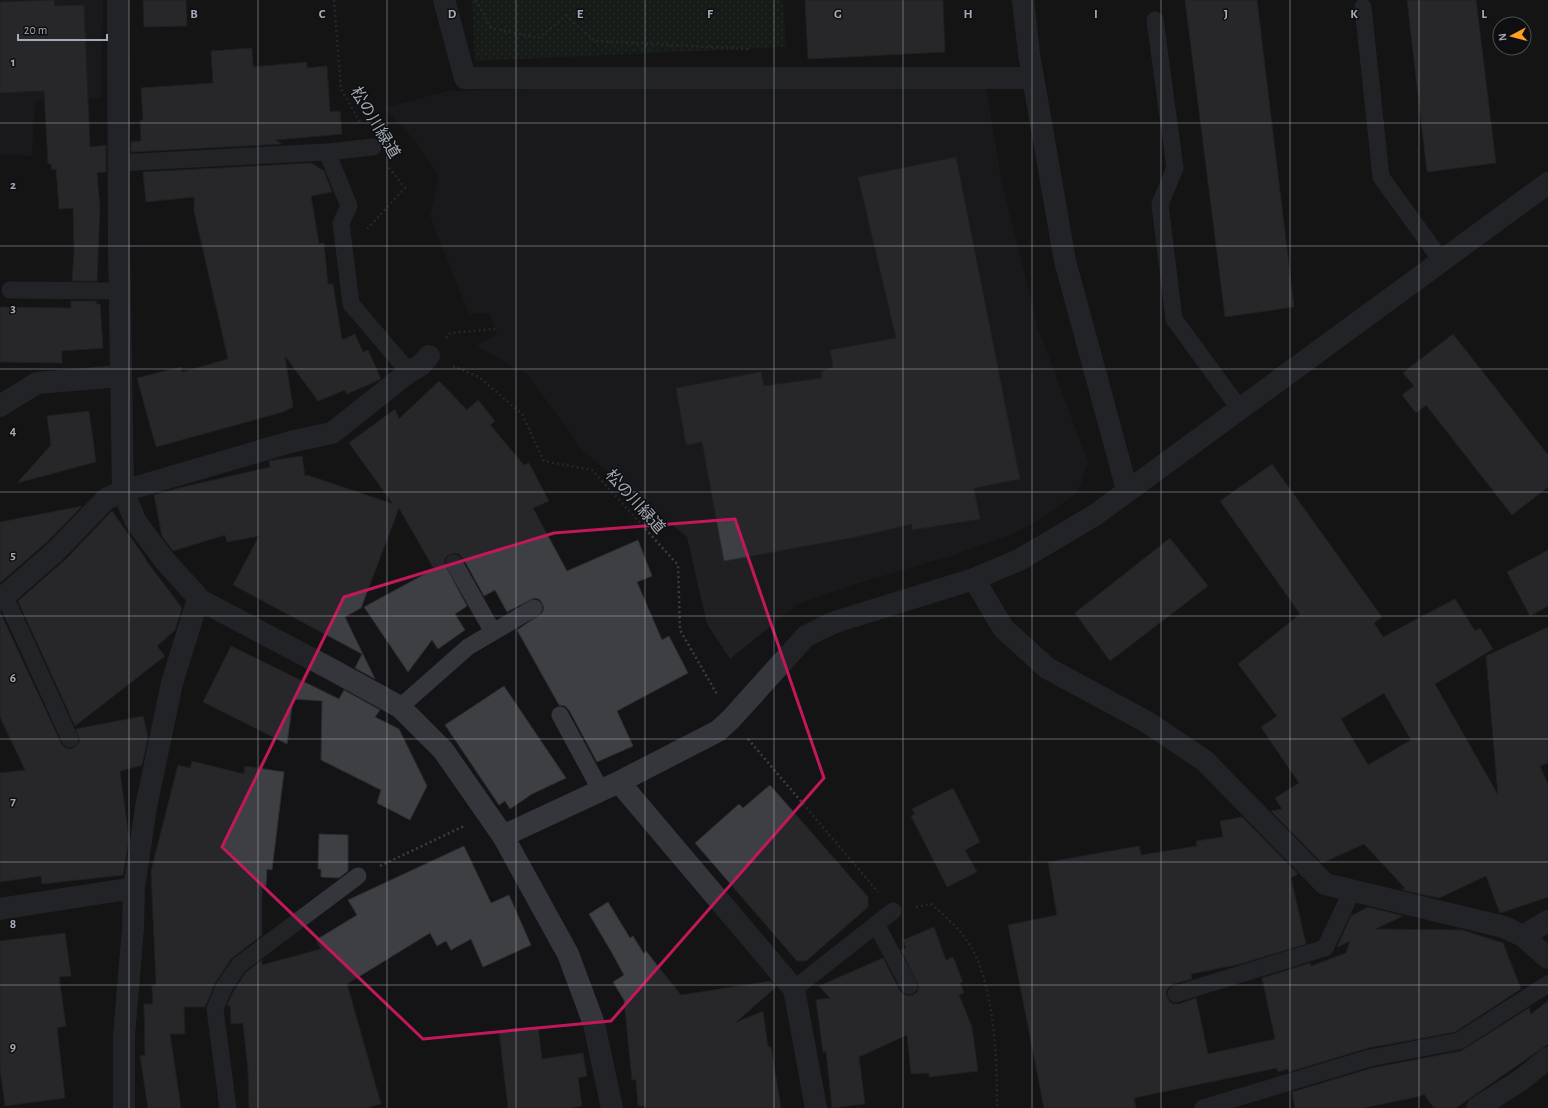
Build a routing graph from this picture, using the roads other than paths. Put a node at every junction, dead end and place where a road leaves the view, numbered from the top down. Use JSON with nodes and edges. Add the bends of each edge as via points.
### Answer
{"nodes":[{"id":1,"x":118,"y":0,"type":"edge"},
{"id":2,"x":444,"y":0,"type":"edge"},
{"id":3,"x":1023,"y":0,"type":"edge"},
{"id":4,"x":1363,"y":7,"type":"dead end"},
{"id":5,"x":1155,"y":20,"type":"dead end"},
{"id":6,"x":1033,"y":78,"type":"junction"},
{"id":7,"x":373,"y":147,"type":"road end"},
{"id":8,"x":327,"y":152,"type":"junction"},
{"id":9,"x":119,"y":163,"type":"junction"},
{"id":10,"x":1548,"y":183,"type":"edge"},
{"id":11,"x":1441,"y":260,"type":"junction"},
{"id":12,"x":10,"y":290,"type":"dead end"},
{"id":13,"x":119,"y":290,"type":"junction"},
{"id":14,"x":429,"y":356,"type":"road end"},
{"id":15,"x":409,"y":372,"type":"junction"},
{"id":16,"x":121,"y":376,"type":"junction"},
{"id":17,"x":0,"y":406,"type":"edge"},
{"id":18,"x":1239,"y":408,"type":"junction"},
{"id":19,"x":1127,"y":490,"type":"junction"},
{"id":20,"x":122,"y":491,"type":"junction"},
{"id":21,"x":454,"y":563,"type":"dead end"},
{"id":22,"x":974,"y":578,"type":"junction"},
{"id":23,"x":2,"y":599,"type":"edge"},
{"id":24,"x":198,"y":599,"type":"junction"},
{"id":25,"x":534,"y":608,"type":"dead end"},
{"id":26,"x":493,"y":632,"type":"junction"},
{"id":27,"x":400,"y":707,"type":"junction"},
{"id":28,"x":560,"y":715,"type":"dead end"},
{"id":29,"x":70,"y":739,"type":"dead end"},
{"id":30,"x":610,"y":787,"type":"junction"},
{"id":31,"x":503,"y":836,"type":"junction"},
{"id":32,"x":358,"y":876,"type":"road end"},
{"id":33,"x":134,"y":888,"type":"junction"},
{"id":34,"x":1352,"y":891,"type":"junction"},
{"id":35,"x":0,"y":909,"type":"edge"},
{"id":36,"x":893,"y":911,"type":"road end"},
{"id":37,"x":1548,"y":921,"type":"edge"},
{"id":38,"x":876,"y":924,"type":"junction"},
{"id":39,"x":1523,"y":936,"type":"junction"},
{"id":40,"x":1548,"y":958,"type":"edge"},
{"id":41,"x":1548,"y":984,"type":"edge"},
{"id":42,"x":908,"y":986,"type":"dead end"},
{"id":43,"x":794,"y":989,"type":"junction"},
{"id":44,"x":1176,"y":994,"type":"dead end"},
{"id":45,"x":1548,"y":1058,"type":"edge"},
{"id":46,"x":1485,"y":1106,"type":"edge"},
{"id":47,"x":124,"y":1108,"type":"edge"},
{"id":48,"x":228,"y":1108,"type":"edge"},
{"id":49,"x":612,"y":1108,"type":"edge"},
{"id":50,"x":816,"y":1108,"type":"edge"},
{"id":51,"x":1203,"y":1108,"type":"edge"}],
"edges":[{"from":1,"to":9,"type":"street"},
{"from":2,"to":6,"type":"street","via":[[465,78]]},
{"from":3,"to":6,"type":"street"},
{"from":4,"to":11,"type":"lane","via":[[1382,177]]},
{"from":5,"to":18,"type":"lane","via":[[1175,168],[1160,204],[1174,319]]},
{"from":6,"to":19,"type":"street","via":[[1065,261]]},
{"from":7,"to":8,"type":"lane"},
{"from":8,"to":9,"type":"lane"},
{"from":8,"to":15,"type":"lane","via":[[349,206],[341,223],[351,304]]},
{"from":9,"to":13,"type":"street"},
{"from":10,"to":11,"type":"street"},
{"from":11,"to":18,"type":"street"},
{"from":12,"to":13,"type":"lane"},
{"from":13,"to":16,"type":"street"},
{"from":14,"to":15,"type":"street","via":[[421,366]]},
{"from":15,"to":20,"type":"street","via":[[332,433],[294,441]]},
{"from":16,"to":17,"type":"street","via":[[37,383]]},
{"from":16,"to":20,"type":"street"},
{"from":18,"to":19,"type":"street"},
{"from":19,"to":22,"type":"street","via":[[1096,515],[1025,557]]},
{"from":20,"to":23,"type":"street","via":[[106,499],[56,550]]},
{"from":20,"to":24,"type":"street","via":[[136,522]]},
{"from":21,"to":26,"type":"lane"},
{"from":22,"to":30,"type":"street","via":[[835,622],[806,636],[718,731]]},
{"from":22,"to":34,"type":"street","via":[[1002,628],[1047,668],[1147,722],[1205,761],[1325,884]]},
{"from":23,"to":29,"type":"lane"},
{"from":24,"to":27,"type":"street"},
{"from":24,"to":33,"type":"street","via":[[172,683],[146,807]]},
{"from":25,"to":26,"type":"lane"},
{"from":26,"to":27,"type":"lane","via":[[468,647]]},
{"from":27,"to":31,"type":"street","via":[[443,750]]},
{"from":28,"to":30,"type":"lane"},
{"from":30,"to":31,"type":"street"},
{"from":30,"to":43,"type":"street"},
{"from":31,"to":49,"type":"street","via":[[568,954],[594,1024]]},
{"from":32,"to":48,"type":"lane","via":[[238,965],[224,987],[215,1009]]},
{"from":33,"to":35,"type":"street"},
{"from":33,"to":47,"type":"street","via":[[124,1036]]},
{"from":34,"to":39,"type":"street","via":[[1504,927]]},
{"from":34,"to":44,"type":"lane","via":[[1325,948]]},
{"from":36,"to":38,"type":"lane"},
{"from":37,"to":39,"type":"street"},
{"from":38,"to":42,"type":"lane"},
{"from":38,"to":43,"type":"lane"},
{"from":39,"to":40,"type":"street"},
{"from":41,"to":51,"type":"lane","via":[[1459,1041],[1370,1058]]},
{"from":43,"to":50,"type":"street"},
{"from":45,"to":46,"type":"street"}]}
